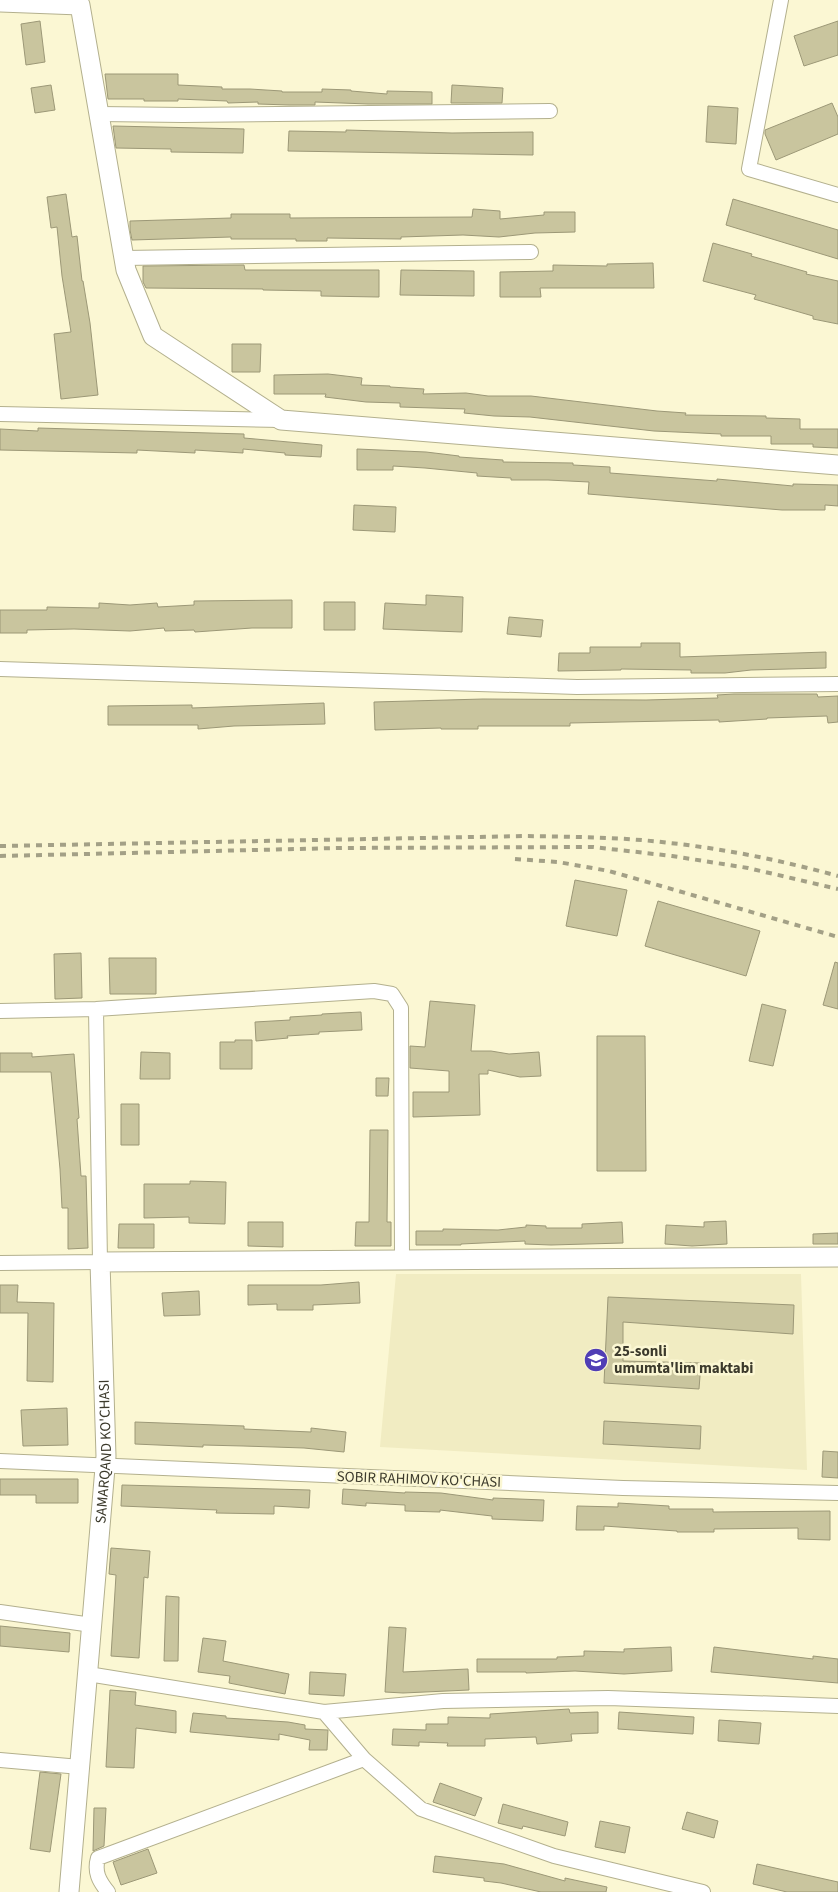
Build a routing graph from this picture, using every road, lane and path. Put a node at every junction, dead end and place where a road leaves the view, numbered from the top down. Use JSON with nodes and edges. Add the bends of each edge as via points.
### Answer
{"nodes":[{"id":1,"x":781,"y":0,"type":"edge"},
{"id":2,"x":0,"y":2,"type":"edge"},
{"id":3,"x":80,"y":2,"type":"edge"},
{"id":4,"x":550,"y":111,"type":"dead end"},
{"id":5,"x":99,"y":114,"type":"junction"},
{"id":6,"x":838,"y":195,"type":"edge"},
{"id":7,"x":532,"y":252,"type":"dead end"},
{"id":8,"x":124,"y":258,"type":"junction"},
{"id":9,"x":0,"y":414,"type":"edge"},
{"id":10,"x":281,"y":420,"type":"junction"},
{"id":11,"x":838,"y":465,"type":"edge"},
{"id":12,"x":0,"y":669,"type":"edge"},
{"id":13,"x":838,"y":684,"type":"edge"},
{"id":14,"x":96,"y":1009,"type":"junction"},
{"id":15,"x":0,"y":1011,"type":"edge"},
{"id":16,"x":838,"y":1257,"type":"edge"},
{"id":17,"x":402,"y":1258,"type":"junction"},
{"id":18,"x":100,"y":1262,"type":"junction"},
{"id":19,"x":0,"y":1263,"type":"edge"},
{"id":20,"x":0,"y":1461,"type":"edge"},
{"id":21,"x":106,"y":1466,"type":"junction"},
{"id":22,"x":838,"y":1493,"type":"edge"},
{"id":23,"x":0,"y":1612,"type":"edge"},
{"id":24,"x":92,"y":1625,"type":"junction"},
{"id":25,"x":88,"y":1674,"type":"junction"},
{"id":26,"x":838,"y":1706,"type":"edge"},
{"id":27,"x":324,"y":1712,"type":"junction"},
{"id":28,"x":364,"y":1758,"type":"junction"},
{"id":29,"x":0,"y":1760,"type":"edge"},
{"id":30,"x":80,"y":1767,"type":"junction"},
{"id":31,"x":69,"y":1892,"type":"edge"},
{"id":32,"x":108,"y":1892,"type":"edge"},
{"id":33,"x":703,"y":1892,"type":"edge"}],
"edges":[{"from":1,"to":6,"type":"street","via":[[749,169]]},
{"from":2,"to":3,"type":"street"},
{"from":3,"to":5,"type":"street"},
{"from":4,"to":5,"type":"street"},
{"from":5,"to":8,"type":"street"},
{"from":7,"to":8,"type":"street"},
{"from":8,"to":10,"type":"street","via":[[153,336]]},
{"from":9,"to":10,"type":"street"},
{"from":10,"to":11,"type":"street"},
{"from":12,"to":13,"type":"street","via":[[577,687]]},
{"from":14,"to":15,"type":"street"},
{"from":14,"to":17,"type":"street","via":[[374,991],[392,994],[400,1008]]},
{"from":14,"to":18,"type":"street","name":"SAMARQAND KO'CHASI"},
{"from":16,"to":17,"type":"street"},
{"from":17,"to":18,"type":"street"},
{"from":18,"to":19,"type":"street"},
{"from":18,"to":21,"type":"street","name":"SAMARQAND KO'CHASI"},
{"from":20,"to":21,"type":"street","name":"SOBIR RAHIMOV KO'CHASI"},
{"from":21,"to":22,"type":"street","name":"SOBIR RAHIMOV KO'CHASI","via":[[623,1488]]},
{"from":21,"to":24,"type":"street","name":"SAMARQAND KO'CHASI"},
{"from":23,"to":24,"type":"street"},
{"from":24,"to":25,"type":"street","name":"SAMARQAND KO'CHASI"},
{"from":25,"to":27,"type":"street"},
{"from":25,"to":30,"type":"street","name":"SAMARQAND KO'CHASI"},
{"from":26,"to":27,"type":"street","via":[[608,1698],[443,1701]]},
{"from":27,"to":28,"type":"street"},
{"from":28,"to":32,"type":"street","via":[[98,1858],[95,1867],[101,1884]]},
{"from":28,"to":33,"type":"street","via":[[420,1809],[554,1856]]},
{"from":29,"to":30,"type":"street"},
{"from":30,"to":31,"type":"street","name":"SAMARQAND KO'CHASI"}]}
